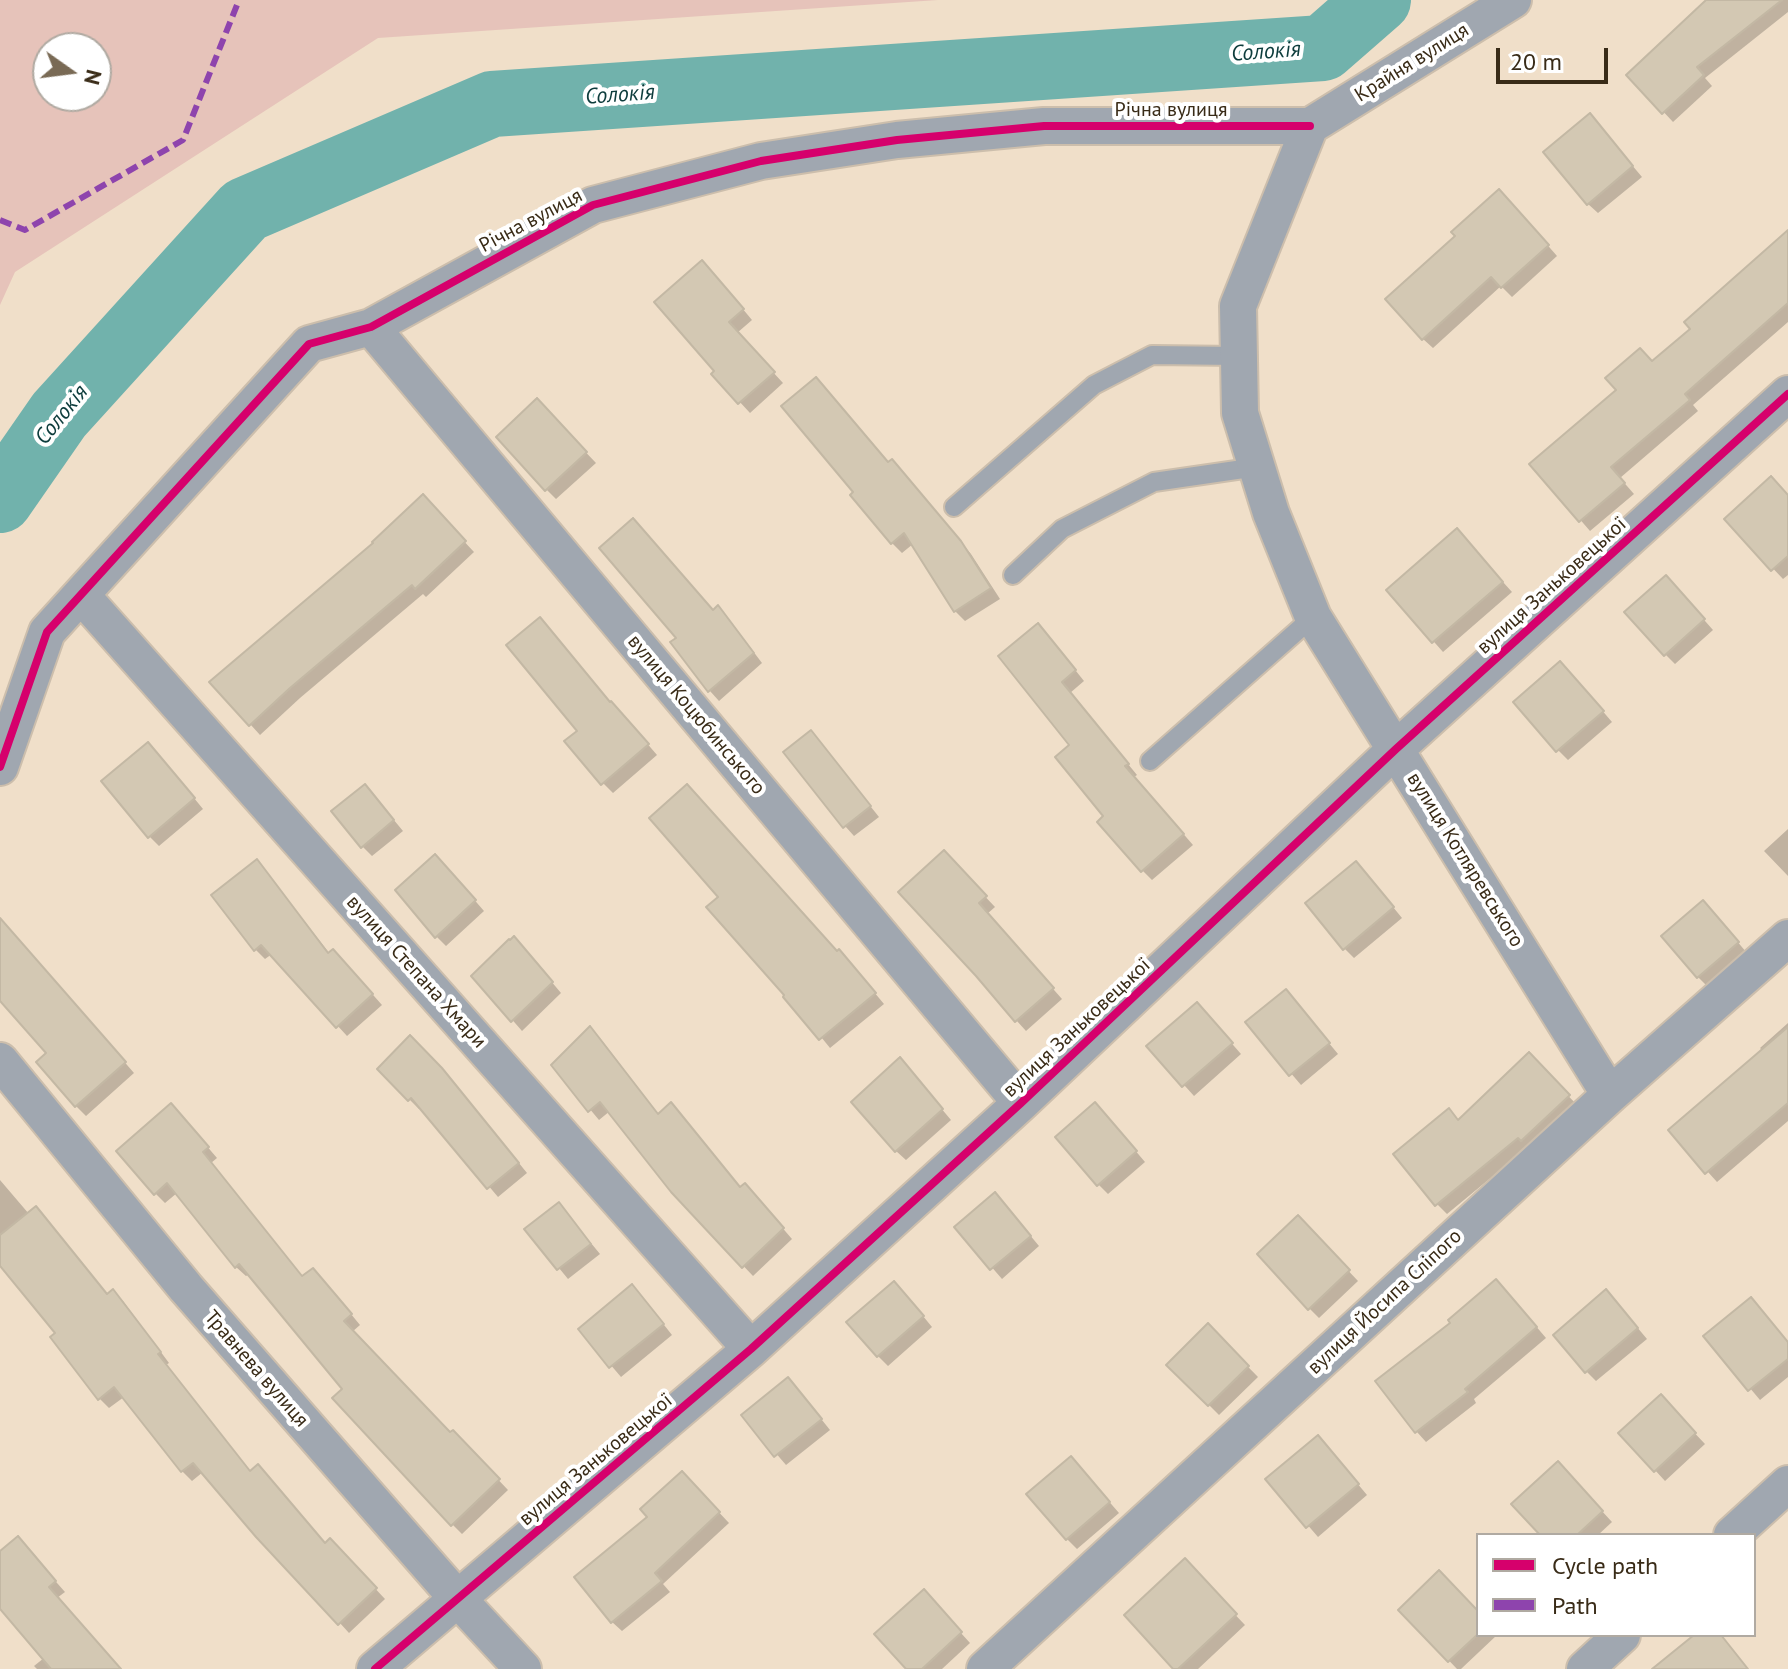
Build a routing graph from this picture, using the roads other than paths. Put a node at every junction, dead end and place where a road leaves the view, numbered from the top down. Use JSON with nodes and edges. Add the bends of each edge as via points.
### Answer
{"nodes":[{"id":1,"x":1513,"y":0,"type":"edge"},
{"id":2,"x":1310,"y":126,"type":"junction"},
{"id":3,"x":371,"y":327,"type":"junction"},
{"id":4,"x":1239,"y":356,"type":"junction"},
{"id":5,"x":1788,"y":394,"type":"edge"},
{"id":6,"x":1257,"y":467,"type":"junction"},
{"id":7,"x":954,"y":507,"type":"dead end"},
{"id":8,"x":1013,"y":575,"type":"dead end"},
{"id":9,"x":81,"y":595,"type":"junction"},
{"id":10,"x":1313,"y":617,"type":"junction"},
{"id":11,"x":1396,"y":749,"type":"junction"},
{"id":12,"x":1150,"y":761,"type":"dead end"},
{"id":13,"x":0,"y":767,"type":"edge"},
{"id":14,"x":1788,"y":938,"type":"edge"},
{"id":15,"x":0,"y":1061,"type":"edge"},
{"id":16,"x":1610,"y":1095,"type":"junction"},
{"id":17,"x":1021,"y":1103,"type":"junction"},
{"id":18,"x":751,"y":1349,"type":"junction"},
{"id":19,"x":1788,"y":1484,"type":"edge"},
{"id":20,"x":1734,"y":1533,"type":"edge"},
{"id":21,"x":457,"y":1598,"type":"junction"},
{"id":22,"x":1620,"y":1637,"type":"edge"},
{"id":23,"x":375,"y":1669,"type":"edge"},
{"id":24,"x":523,"y":1669,"type":"edge"},
{"id":25,"x":985,"y":1669,"type":"edge"},
{"id":26,"x":1585,"y":1669,"type":"edge"}],
"edges":[{"from":1,"to":2,"type":"street","name":"Крайня вулиця"},
{"from":2,"to":3,"type":"street","name":"Річна вулиця","via":[[1044,126],[897,140],[761,161],[593,205]]},
{"from":2,"to":4,"type":"street","name":"вулиця Котляревського","via":[[1238,306]]},
{"from":3,"to":9,"type":"street","name":"Річна вулиця","via":[[309,344]]},
{"from":3,"to":17,"type":"street","name":"вулиця Коцюбинського"},
{"from":4,"to":6,"type":"street","name":"вулиця Котляревського","via":[[1240,413]]},
{"from":4,"to":7,"type":"lane","via":[[1152,355],[1094,385]]},
{"from":5,"to":11,"type":"street","name":"вулиця Заньковецької"},
{"from":6,"to":8,"type":"lane","via":[[1154,482],[1062,529]]},
{"from":6,"to":10,"type":"street","name":"вулиця Котляревського"},
{"from":9,"to":13,"type":"street","name":"Річна вулиця","via":[[47,632]]},
{"from":9,"to":18,"type":"street","name":"вулиця Степана Хмари"},
{"from":10,"to":11,"type":"street","name":"вулиця Котляревського"},
{"from":10,"to":12,"type":"lane"},
{"from":11,"to":16,"type":"street","name":"вулиця Котляревського"},
{"from":11,"to":17,"type":"street","name":"вулиця Заньковецької"},
{"from":14,"to":16,"type":"street","name":"вулиця Йосипа Сліпого"},
{"from":15,"to":21,"type":"street","name":"Травнева вулиця","via":[[186,1288]]},
{"from":16,"to":25,"type":"street","name":"вулиця Йосипа Сліпого"},
{"from":17,"to":18,"type":"street","name":"вулиця Заньковецької"},
{"from":18,"to":21,"type":"street","name":"вулиця Заньковецької"},
{"from":19,"to":20,"type":"street"},
{"from":21,"to":23,"type":"street","name":"вулиця Заньковецької"},
{"from":21,"to":24,"type":"street","name":"Травнева вулиця"},
{"from":22,"to":26,"type":"street"}]}
